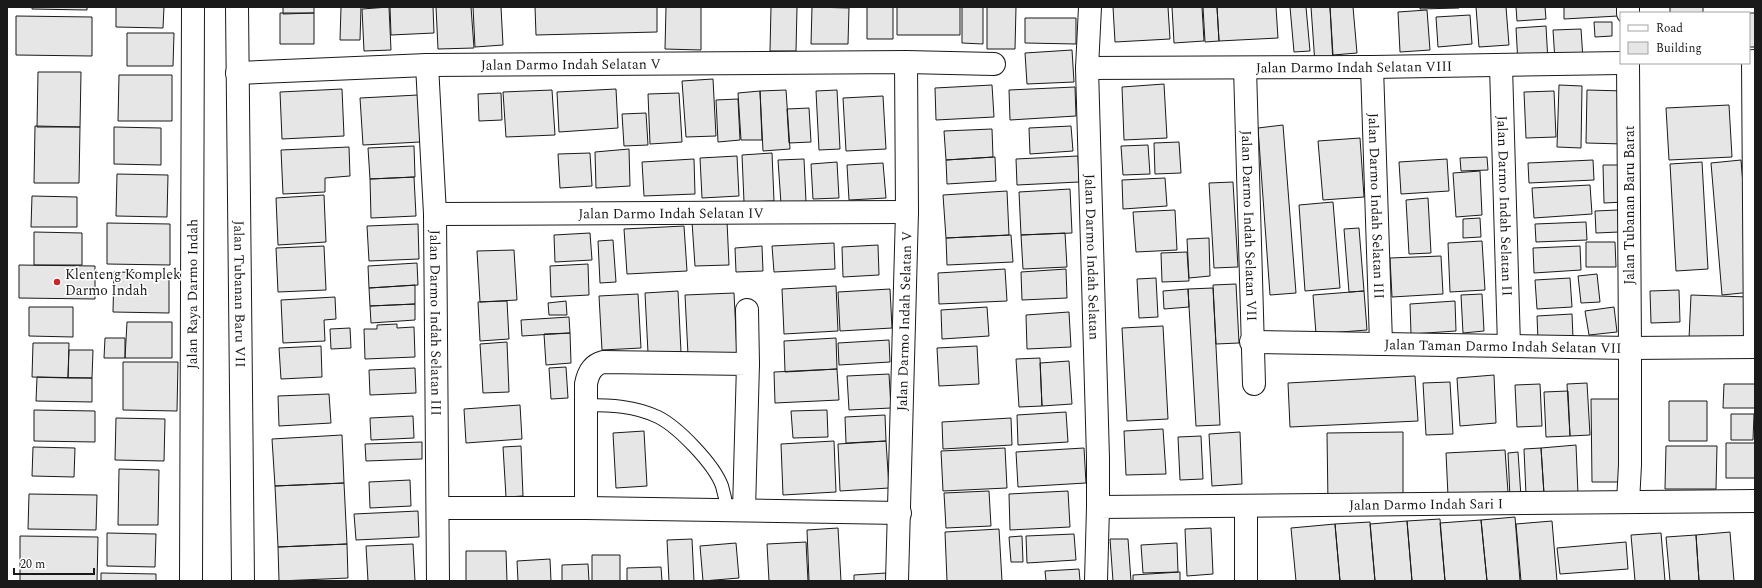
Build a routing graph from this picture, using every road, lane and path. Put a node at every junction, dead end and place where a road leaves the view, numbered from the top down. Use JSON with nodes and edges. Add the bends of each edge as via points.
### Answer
{"nodes":[{"id":1,"x":193,"y":7,"type":"edge"},
{"id":2,"x":237,"y":7,"type":"edge"},
{"id":3,"x":1090,"y":7,"type":"edge"},
{"id":4,"x":1752,"y":61,"type":"edge"},
{"id":5,"x":906,"y":62,"type":"junction"},
{"id":6,"x":1620,"y":63,"type":"edge"},
{"id":7,"x":994,"y":64,"type":"dead end"},
{"id":8,"x":1628,"y":64,"type":"edge"},
{"id":9,"x":427,"y":65,"type":"junction"},
{"id":10,"x":1501,"y":66,"type":"junction"},
{"id":11,"x":1088,"y":68,"type":"junction"},
{"id":12,"x":1244,"y":68,"type":"junction"},
{"id":13,"x":1372,"y":68,"type":"junction"},
{"id":14,"x":236,"y":73,"type":"junction"},
{"id":15,"x":907,"y":212,"type":"junction"},
{"id":16,"x":435,"y":214,"type":"junction"},
{"id":17,"x":1754,"y":252,"type":"edge"},
{"id":18,"x":747,"y":310,"type":"dead end"},
{"id":19,"x":1251,"y":342,"type":"junction"},
{"id":20,"x":1381,"y":343,"type":"junction"},
{"id":21,"x":1509,"y":346,"type":"junction"},
{"id":22,"x":1755,"y":347,"type":"edge"},
{"id":23,"x":1630,"y":348,"type":"junction"},
{"id":24,"x":748,"y":364,"type":"junction"},
{"id":25,"x":1254,"y":384,"type":"dead end"},
{"id":26,"x":586,"y":405,"type":"junction"},
{"id":27,"x":1755,"y":501,"type":"edge"},
{"id":28,"x":1628,"y":502,"type":"junction"},
{"id":29,"x":1246,"y":506,"type":"junction"},
{"id":30,"x":1098,"y":507,"type":"junction"},
{"id":31,"x":438,"y":508,"type":"junction"},
{"id":32,"x":586,"y":508,"type":"junction"},
{"id":33,"x":736,"y":510,"type":"junction"},
{"id":34,"x":900,"y":512,"type":"junction"},
{"id":35,"x":190,"y":581,"type":"edge"},
{"id":36,"x":243,"y":581,"type":"edge"},
{"id":37,"x":438,"y":581,"type":"edge"},
{"id":38,"x":897,"y":581,"type":"edge"},
{"id":39,"x":1096,"y":581,"type":"edge"},
{"id":40,"x":1246,"y":581,"type":"edge"}],
"edges":[{"from":1,"to":35,"type":"street","name":"Jalan Raya Darmo Indah"},
{"from":2,"to":14,"type":"street","name":"Jalan Tubanan Baru VII"},
{"from":3,"to":11,"type":"street","name":"Jalan Darmo Indah Selatan"},
{"from":4,"to":17,"type":"street"},
{"from":5,"to":7,"type":"street","name":"Jalan Darmo Indah Selatan V"},
{"from":5,"to":9,"type":"street","name":"Jalan Darmo Indah Selatan V"},
{"from":5,"to":15,"type":"street","name":"Jalan Darmo Indah Selatan V"},
{"from":6,"to":10,"type":"street","name":"Jalan Darmo Indah Selatan VIII"},
{"from":8,"to":23,"type":"street","name":"Jalan Tubanan Baru Barat"},
{"from":9,"to":14,"type":"street","name":"Jalan Darmo Indah Selatan V"},
{"from":9,"to":16,"type":"street","name":"Jalan Darmo Indah Selatan III"},
{"from":10,"to":13,"type":"street","name":"Jalan Darmo Indah Selatan VIII"},
{"from":10,"to":21,"type":"street","name":"Jalan Darmo Indah Selatan II"},
{"from":11,"to":12,"type":"street","name":"Jalan Darmo Indah Selatan VIII"},
{"from":11,"to":30,"type":"street","name":"Jalan Darmo Indah Selatan"},
{"from":12,"to":13,"type":"street","name":"Jalan Darmo Indah Selatan VIII"},
{"from":12,"to":19,"type":"street","name":"Jalan Darmo Indah Selatan VII"},
{"from":13,"to":20,"type":"street","name":"Jalan Darmo Indah Selatan III"},
{"from":14,"to":36,"type":"street","name":"Jalan Tubanan Baru VII"},
{"from":15,"to":16,"type":"street","name":"Jalan Darmo Indah Selatan IV"},
{"from":15,"to":34,"type":"street","name":"Jalan Darmo Indah Selatan V"},
{"from":16,"to":31,"type":"street","name":"Jalan Darmo Indah Selatan III"},
{"from":17,"to":22,"type":"street"},
{"from":18,"to":24,"type":"street"},
{"from":19,"to":20,"type":"street","name":"Jalan Taman Darmo Indah Selatan VII"},
{"from":19,"to":25,"type":"street","name":"Jalan Darmo Indah Selatan VII"},
{"from":20,"to":21,"type":"street","name":"Jalan Taman Darmo Indah Selatan VII"},
{"from":21,"to":23,"type":"street","name":"Jalan Taman Darmo Indah Selatan VII"},
{"from":22,"to":23,"type":"street","name":"Jalan Taman Darmo Indah Selatan VII"},
{"from":23,"to":28,"type":"street","name":"Jalan Tubanan Baru Barat"},
{"from":24,"to":26,"type":"street","via":[[603,362],[596,364],[587,376]]},
{"from":24,"to":33,"type":"street"},
{"from":26,"to":32,"type":"street"},
{"from":26,"to":33,"type":"lane","via":[[612,405],[658,417],[686,438],[706,461]]},
{"from":27,"to":28,"type":"street","name":"Jalan Darmo Indah Sari I"},
{"from":28,"to":29,"type":"street","name":"Jalan Darmo Indah Sari I"},
{"from":29,"to":30,"type":"street","name":"Jalan Darmo Indah Sari I"},
{"from":29,"to":40,"type":"street"},
{"from":30,"to":39,"type":"street","name":"Jalan Darmo Indah Selatan"},
{"from":31,"to":32,"type":"street"},
{"from":31,"to":37,"type":"street","name":"Jalan Darmo Indah Selatan III"},
{"from":32,"to":33,"type":"street"},
{"from":33,"to":34,"type":"street"},
{"from":34,"to":38,"type":"street","name":"Jalan Darmo Indah Selatan V"}]}
